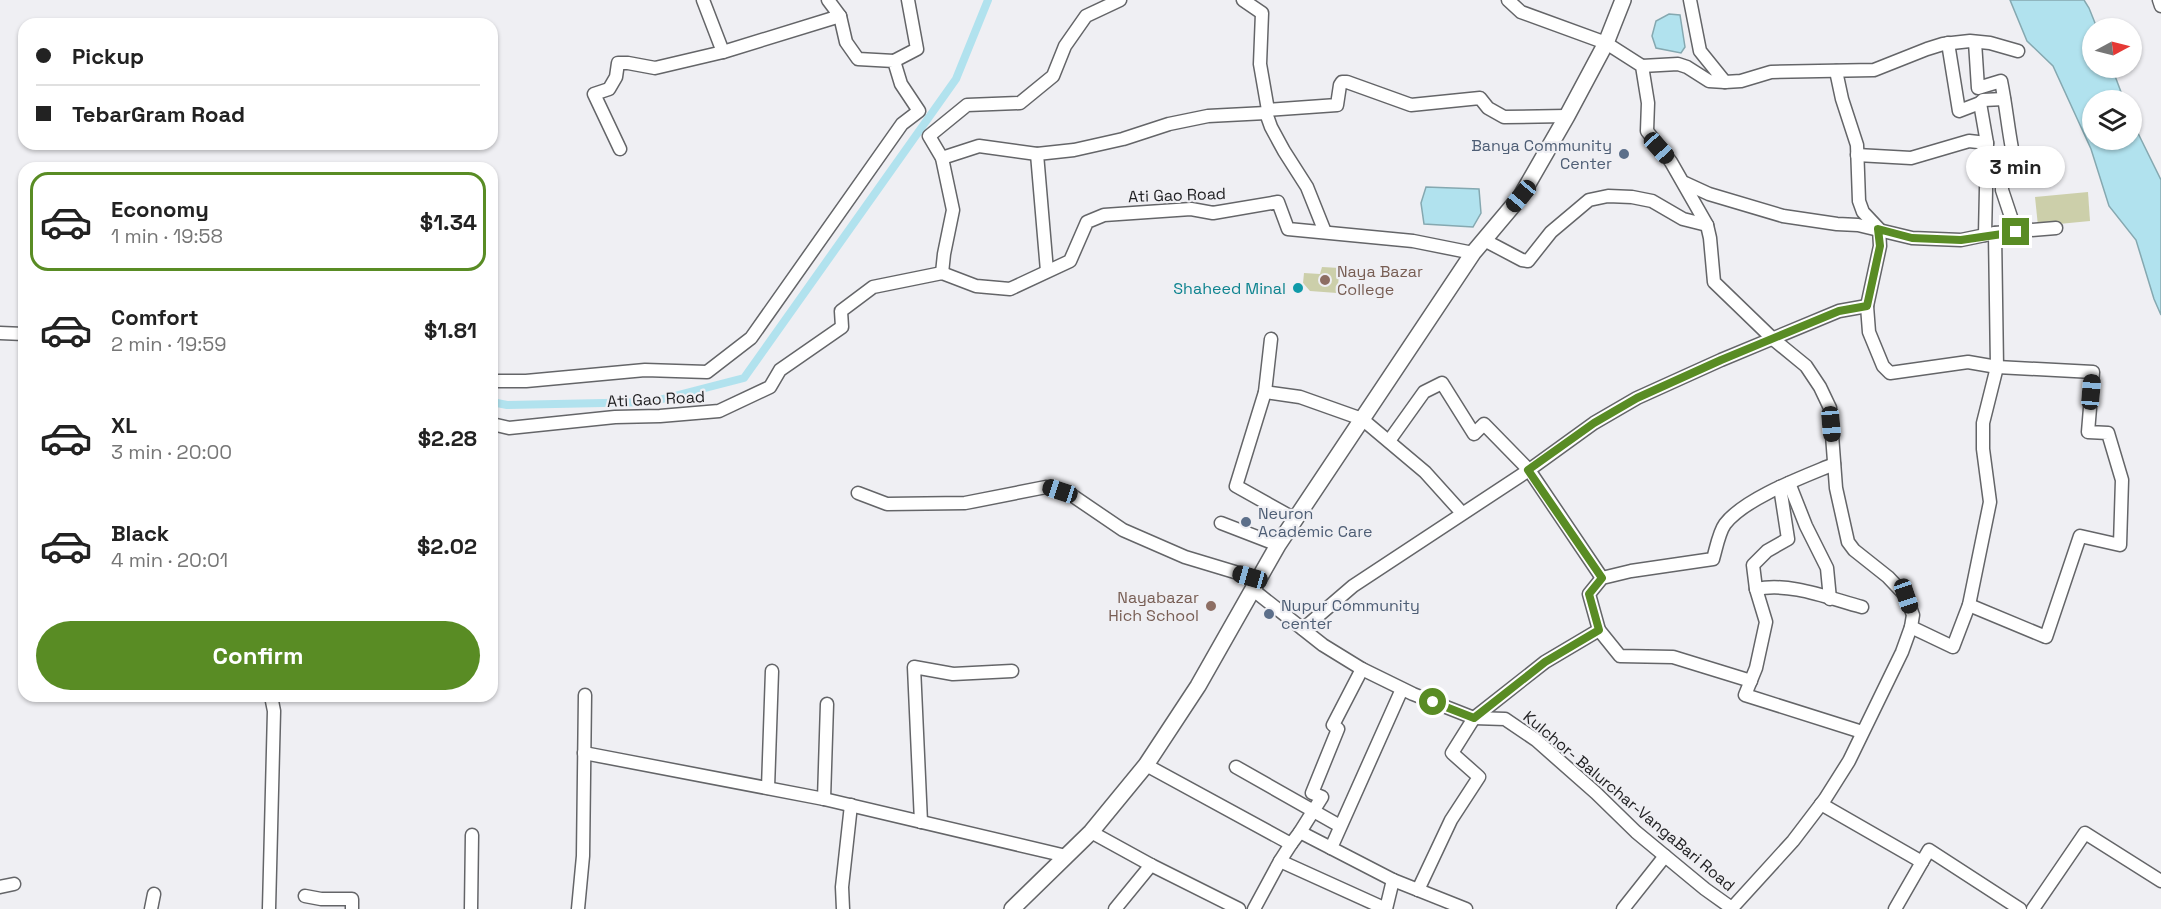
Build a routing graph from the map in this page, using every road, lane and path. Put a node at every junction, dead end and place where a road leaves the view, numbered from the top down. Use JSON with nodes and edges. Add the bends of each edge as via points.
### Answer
{"nodes":[{"id":1,"x":703,"y":0,"type":"edge"},
{"id":2,"x":828,"y":0,"type":"edge"},
{"id":3,"x":908,"y":0,"type":"edge"},
{"id":4,"x":1120,"y":0,"type":"edge"},
{"id":5,"x":1243,"y":0,"type":"edge"},
{"id":6,"x":1508,"y":0,"type":"edge"},
{"id":7,"x":1623,"y":0,"type":"edge"},
{"id":8,"x":1690,"y":0,"type":"edge"},
{"id":9,"x":2159,"y":0,"type":"edge"},
{"id":10,"x":2161,"y":6,"type":"edge"},
{"id":11,"x":840,"y":16,"type":"junction"},
{"id":12,"x":1975,"y":42,"type":"junction"},
{"id":13,"x":1605,"y":43,"type":"junction"},
{"id":14,"x":1948,"y":43,"type":"junction"},
{"id":15,"x":2018,"y":51,"type":"dead end"},
{"id":16,"x":723,"y":52,"type":"junction"},
{"id":17,"x":894,"y":61,"type":"junction"},
{"id":18,"x":1642,"y":66,"type":"junction"},
{"id":19,"x":1836,"y":71,"type":"junction"},
{"id":20,"x":1725,"y":82,"type":"junction"},
{"id":21,"x":2004,"y":99,"type":"junction"},
{"id":22,"x":1980,"y":104,"type":"junction"},
{"id":23,"x":1267,"y":111,"type":"junction"},
{"id":24,"x":1567,"y":116,"type":"junction"},
{"id":25,"x":1987,"y":143,"type":"junction"},
{"id":26,"x":620,"y":149,"type":"dead end"},
{"id":27,"x":1036,"y":154,"type":"junction"},
{"id":28,"x":1857,"y":155,"type":"junction"},
{"id":29,"x":942,"y":158,"type":"junction"},
{"id":30,"x":1685,"y":183,"type":"junction"},
{"id":31,"x":1707,"y":225,"type":"junction"},
{"id":32,"x":2056,"y":228,"type":"dead end"},
{"id":33,"x":1878,"y":229,"type":"junction"},
{"id":34,"x":1325,"y":232,"type":"junction"},
{"id":35,"x":2016,"y":232,"type":"junction"},
{"id":36,"x":1990,"y":234,"type":"junction"},
{"id":37,"x":1484,"y":240,"type":"junction"},
{"id":38,"x":1473,"y":253,"type":"junction"},
{"id":39,"x":1047,"y":271,"type":"junction"},
{"id":40,"x":942,"y":273,"type":"junction"},
{"id":41,"x":1867,"y":306,"type":"junction"},
{"id":42,"x":0,"y":333,"type":"edge"},
{"id":43,"x":18,"y":334,"type":"edge"},
{"id":44,"x":1271,"y":339,"type":"dead end"},
{"id":45,"x":1773,"y":339,"type":"junction"},
{"id":46,"x":1997,"y":367,"type":"junction"},
{"id":47,"x":498,"y":381,"type":"edge"},
{"id":48,"x":1265,"y":392,"type":"junction"},
{"id":49,"x":1362,"y":419,"type":"junction"},
{"id":50,"x":498,"y":425,"type":"edge"},
{"id":51,"x":1389,"y":441,"type":"junction"},
{"id":52,"x":1834,"y":464,"type":"junction"},
{"id":53,"x":1528,"y":470,"type":"junction"},
{"id":54,"x":1785,"y":485,"type":"junction"},
{"id":55,"x":858,"y":493,"type":"dead end"},
{"id":56,"x":1462,"y":513,"type":"junction"},
{"id":57,"x":1295,"y":519,"type":"junction"},
{"id":58,"x":1221,"y":523,"type":"dead end"},
{"id":59,"x":1278,"y":545,"type":"junction"},
{"id":60,"x":1602,"y":578,"type":"junction"},
{"id":61,"x":1255,"y":584,"type":"junction"},
{"id":62,"x":1756,"y":589,"type":"junction"},
{"id":63,"x":1830,"y":599,"type":"junction"},
{"id":64,"x":1969,"y":605,"type":"junction"},
{"id":65,"x":1862,"y":607,"type":"dead end"},
{"id":66,"x":1911,"y":627,"type":"junction"},
{"id":67,"x":1303,"y":628,"type":"junction"},
{"id":68,"x":1599,"y":630,"type":"junction"},
{"id":69,"x":1362,"y":669,"type":"junction"},
{"id":70,"x":772,"y":671,"type":"dead end"},
{"id":71,"x":1012,"y":671,"type":"dead end"},
{"id":72,"x":1751,"y":681,"type":"junction"},
{"id":73,"x":1402,"y":689,"type":"junction"},
{"id":74,"x":585,"y":695,"type":"dead end"},
{"id":75,"x":272,"y":702,"type":"edge"},
{"id":76,"x":827,"y":704,"type":"dead end"},
{"id":77,"x":1474,"y":718,"type":"junction"},
{"id":78,"x":1862,"y":732,"type":"junction"},
{"id":79,"x":584,"y":753,"type":"junction"},
{"id":80,"x":1146,"y":765,"type":"junction"},
{"id":81,"x":1236,"y":767,"type":"dead end"},
{"id":82,"x":768,"y":788,"type":"junction"},
{"id":83,"x":824,"y":799,"type":"junction"},
{"id":84,"x":1821,"y":804,"type":"junction"},
{"id":85,"x":851,"y":805,"type":"junction"},
{"id":86,"x":1314,"y":810,"type":"junction"},
{"id":87,"x":921,"y":822,"type":"junction"},
{"id":88,"x":1340,"y":826,"type":"junction"},
{"id":89,"x":1091,"y":832,"type":"junction"},
{"id":90,"x":1300,"y":832,"type":"junction"},
{"id":91,"x":472,"y":835,"type":"dead end"},
{"id":92,"x":1291,"y":844,"type":"junction"},
{"id":93,"x":1330,"y":848,"type":"junction"},
{"id":94,"x":1066,"y":856,"type":"junction"},
{"id":95,"x":1665,"y":856,"type":"junction"},
{"id":96,"x":1280,"y":861,"type":"junction"},
{"id":97,"x":1922,"y":862,"type":"junction"},
{"id":98,"x":1151,"y":865,"type":"junction"},
{"id":99,"x":1393,"y":880,"type":"junction"},
{"id":100,"x":2161,"y":881,"type":"edge"},
{"id":101,"x":14,"y":884,"type":"dead end"},
{"id":102,"x":0,"y":887,"type":"edge"},
{"id":103,"x":1418,"y":890,"type":"junction"},
{"id":104,"x":154,"y":894,"type":"dead end"},
{"id":105,"x":305,"y":896,"type":"dead end"},
{"id":106,"x":1718,"y":905,"type":"edge"},
{"id":107,"x":151,"y":909,"type":"edge"},
{"id":108,"x":269,"y":909,"type":"edge"},
{"id":109,"x":352,"y":909,"type":"edge"},
{"id":110,"x":471,"y":909,"type":"edge"},
{"id":111,"x":578,"y":909,"type":"edge"},
{"id":112,"x":843,"y":909,"type":"edge"},
{"id":113,"x":1012,"y":909,"type":"edge"},
{"id":114,"x":1115,"y":909,"type":"edge"},
{"id":115,"x":1239,"y":909,"type":"edge"},
{"id":116,"x":1254,"y":909,"type":"edge"},
{"id":117,"x":1386,"y":909,"type":"edge"},
{"id":118,"x":1466,"y":909,"type":"edge"},
{"id":119,"x":1623,"y":909,"type":"edge"},
{"id":120,"x":1733,"y":909,"type":"edge"},
{"id":121,"x":1894,"y":909,"type":"edge"},
{"id":122,"x":2020,"y":909,"type":"edge"},
{"id":123,"x":2033,"y":909,"type":"edge"}],
"edges":[{"from":1,"to":16,"type":"street"},
{"from":2,"to":11,"type":"street"},
{"from":3,"to":17,"type":"street","via":[[917,49]]},
{"from":4,"to":29,"type":"street","via":[[1086,16],[1065,46],[1053,76],[1020,103],[967,105],[932,132],[929,136]]},
{"from":5,"to":23,"type":"street","via":[[1262,13],[1260,64]]},
{"from":6,"to":13,"type":"street","via":[[1521,12]]},
{"from":7,"to":13,"type":"main road"},
{"from":8,"to":20,"type":"street","via":[[1700,51]]},
{"from":9,"to":10,"type":"street"},
{"from":11,"to":16,"type":"street"},
{"from":11,"to":17,"type":"street","via":[[846,42],[858,59]]},
{"from":12,"to":14,"type":"street"},
{"from":12,"to":15,"type":"street"},
{"from":12,"to":21,"type":"street","via":[[1978,88],[2001,81]]},
{"from":13,"to":18,"type":"street"},
{"from":13,"to":24,"type":"main road"},
{"from":14,"to":19,"type":"street","via":[[1874,69]]},
{"from":14,"to":22,"type":"street","via":[[1959,111]]},
{"from":16,"to":26,"type":"street","via":[[655,68],[618,63],[609,88],[594,94]]},
{"from":17,"to":47,"type":"street","via":[[901,84],[919,111],[902,124],[751,338],[707,372],[645,370]]},
{"from":18,"to":20,"type":"street","via":[[1678,64],[1709,81]]},
{"from":18,"to":30,"type":"street","via":[[1648,103],[1647,131]]},
{"from":19,"to":20,"type":"street","via":[[1771,72]]},
{"from":19,"to":28,"type":"street"},
{"from":21,"to":22,"type":"street","via":[[1983,100]]},
{"from":21,"to":35,"type":"street","via":[[2016,168],[2010,176],[2002,175],[2002,189]]},
{"from":22,"to":25,"type":"street"},
{"from":23,"to":24,"type":"street","via":[[1337,105],[1340,85],[1347,82],[1411,105],[1480,98],[1504,117]]},
{"from":23,"to":27,"type":"street","via":[[1208,116],[1074,150]]},
{"from":23,"to":34,"type":"street","via":[[1271,127],[1307,187]]},
{"from":24,"to":37,"type":"main road","via":[[1521,196]]},
{"from":25,"to":28,"type":"street","via":[[1969,141],[1911,158]]},
{"from":25,"to":36,"type":"street"},
{"from":27,"to":29,"type":"street","via":[[979,146]]},
{"from":27,"to":39,"type":"street"},
{"from":28,"to":33,"type":"street","via":[[1859,201]]},
{"from":29,"to":40,"type":"street","via":[[953,210]]},
{"from":30,"to":31,"type":"street"},
{"from":30,"to":33,"type":"street","via":[[1708,194],[1783,216]]},
{"from":31,"to":37,"type":"street","via":[[1683,219],[1652,201],[1608,196],[1588,200],[1551,232],[1528,261]]},
{"from":31,"to":45,"type":"street","via":[[1714,282]]},
{"from":32,"to":35,"type":"street"},
{"from":33,"to":36,"type":"street","via":[[1912,238],[1961,240]]},
{"from":33,"to":41,"type":"street","via":[[1880,246]]},
{"from":34,"to":38,"type":"street","via":[[1413,241]]},
{"from":34,"to":39,"type":"street","name":"Ati Gao Road","via":[[1288,230],[1278,202],[1213,213],[1191,209],[1104,215],[1087,222],[1070,261]]},
{"from":35,"to":36,"type":"street"},
{"from":36,"to":46,"type":"street"},
{"from":37,"to":38,"type":"main road"},
{"from":38,"to":49,"type":"main road"},
{"from":39,"to":40,"type":"street","name":"Ati Gao Road","via":[[1010,289],[976,286]]},
{"from":40,"to":50,"type":"street","name":"Ati Gao Road","via":[[873,287],[841,311],[842,327],[780,370],[770,387],[719,411],[509,428]]},
{"from":41,"to":45,"type":"street","via":[[1839,311]]},
{"from":41,"to":46,"type":"street","via":[[1869,332],[1883,366],[1890,373],[1968,362]]},
{"from":42,"to":43,"type":"street"},
{"from":44,"to":48,"type":"street"},
{"from":45,"to":52,"type":"street","via":[[1806,366],[1830,408]]},
{"from":45,"to":53,"type":"street","via":[[1637,398]]},
{"from":46,"to":64,"type":"street","via":[[1983,423],[1990,502]]},
{"from":46,"to":64,"type":"street","via":[[2093,372],[2088,432],[2108,433],[2122,480],[2120,545],[2080,536],[2046,638]]},
{"from":48,"to":49,"type":"street","via":[[1300,397]]},
{"from":48,"to":57,"type":"street","via":[[1236,486]]},
{"from":49,"to":51,"type":"street"},
{"from":49,"to":57,"type":"main road"},
{"from":51,"to":53,"type":"street","via":[[1424,392],[1442,383],[1474,434],[1484,424]]},
{"from":51,"to":56,"type":"street","via":[[1425,472]]},
{"from":52,"to":54,"type":"street"},
{"from":52,"to":66,"type":"street","via":[[1848,542],[1906,596],[1913,615]]},
{"from":53,"to":56,"type":"street"},
{"from":53,"to":60,"type":"street"},
{"from":54,"to":60,"type":"street","via":[[1747,505],[1724,525],[1713,559]]},
{"from":54,"to":62,"type":"street","via":[[1788,539],[1753,565]]},
{"from":54,"to":63,"type":"street","via":[[1827,568]]},
{"from":55,"to":61,"type":"street","via":[[887,504],[965,503],[1046,487],[1073,496],[1123,530]]},
{"from":56,"to":67,"type":"street","via":[[1353,586]]},
{"from":57,"to":59,"type":"main road"},
{"from":58,"to":59,"type":"street"},
{"from":59,"to":61,"type":"main road"},
{"from":60,"to":68,"type":"street","via":[[1589,594]]},
{"from":61,"to":67,"type":"street","name":"Kulchor- Balurchar-VangaBari Road"},
{"from":61,"to":80,"type":"main road","via":[[1198,686]]},
{"from":62,"to":63,"type":"street","via":[[1772,586]]},
{"from":62,"to":72,"type":"street","via":[[1766,622]]},
{"from":63,"to":65,"type":"street"},
{"from":64,"to":66,"type":"street","via":[[1953,647]]},
{"from":66,"to":78,"type":"street"},
{"from":67,"to":69,"type":"street","name":"Kulchor- Balurchar-VangaBari Road"},
{"from":68,"to":72,"type":"street","via":[[1620,656],[1672,657]]},
{"from":68,"to":77,"type":"street","via":[[1545,662]]},
{"from":69,"to":73,"type":"street","name":"Kulchor- Balurchar-VangaBari Road"},
{"from":69,"to":86,"type":"street","via":[[1333,725],[1338,729],[1312,794],[1322,797]]},
{"from":70,"to":82,"type":"street"},
{"from":71,"to":87,"type":"street","via":[[953,674],[914,667]]},
{"from":72,"to":78,"type":"street","via":[[1745,695]]},
{"from":73,"to":77,"type":"street","name":"Kulchor- Balurchar-VangaBari Road"},
{"from":73,"to":88,"type":"street"},
{"from":74,"to":79,"type":"street"},
{"from":75,"to":108,"type":"street"},
{"from":76,"to":83,"type":"street"},
{"from":77,"to":95,"type":"street","name":"Kulchor- Balurchar-VangaBari Road","via":[[1505,719],[1536,740]]},
{"from":77,"to":103,"type":"street","via":[[1452,753],[1479,777],[1450,820]]},
{"from":78,"to":84,"type":"street","via":[[1849,761]]},
{"from":79,"to":82,"type":"street"},
{"from":79,"to":111,"type":"street"},
{"from":80,"to":89,"type":"main road"},
{"from":80,"to":92,"type":"street"},
{"from":81,"to":86,"type":"street"},
{"from":82,"to":83,"type":"street"},
{"from":83,"to":85,"type":"street"},
{"from":84,"to":97,"type":"street"},
{"from":84,"to":120,"type":"street"},
{"from":85,"to":87,"type":"street"},
{"from":85,"to":112,"type":"street"},
{"from":86,"to":88,"type":"street"},
{"from":86,"to":90,"type":"street"},
{"from":87,"to":94,"type":"street"},
{"from":88,"to":93,"type":"street"},
{"from":89,"to":94,"type":"main road"},
{"from":89,"to":98,"type":"street"},
{"from":90,"to":92,"type":"street"},
{"from":90,"to":93,"type":"street"},
{"from":91,"to":110,"type":"street"},
{"from":92,"to":96,"type":"street"},
{"from":93,"to":99,"type":"street"},
{"from":94,"to":113,"type":"main road"},
{"from":95,"to":106,"type":"street","name":"Kulchor- Balurchar-VangaBari Road"},
{"from":95,"to":119,"type":"street"},
{"from":96,"to":116,"type":"street"},
{"from":96,"to":117,"type":"street"},
{"from":97,"to":121,"type":"street"},
{"from":97,"to":122,"type":"street","via":[[1929,850]]},
{"from":98,"to":114,"type":"street"},
{"from":98,"to":115,"type":"street"},
{"from":99,"to":103,"type":"street"},
{"from":99,"to":117,"type":"street"},
{"from":100,"to":123,"type":"street","via":[[2085,833]]},
{"from":101,"to":102,"type":"street"},
{"from":103,"to":118,"type":"street"},
{"from":104,"to":107,"type":"street"},
{"from":105,"to":109,"type":"street","via":[[352,899]]},
{"from":106,"to":120,"type":"street","name":"Kulchor- Balurchar-VangaBari Road"}]}
